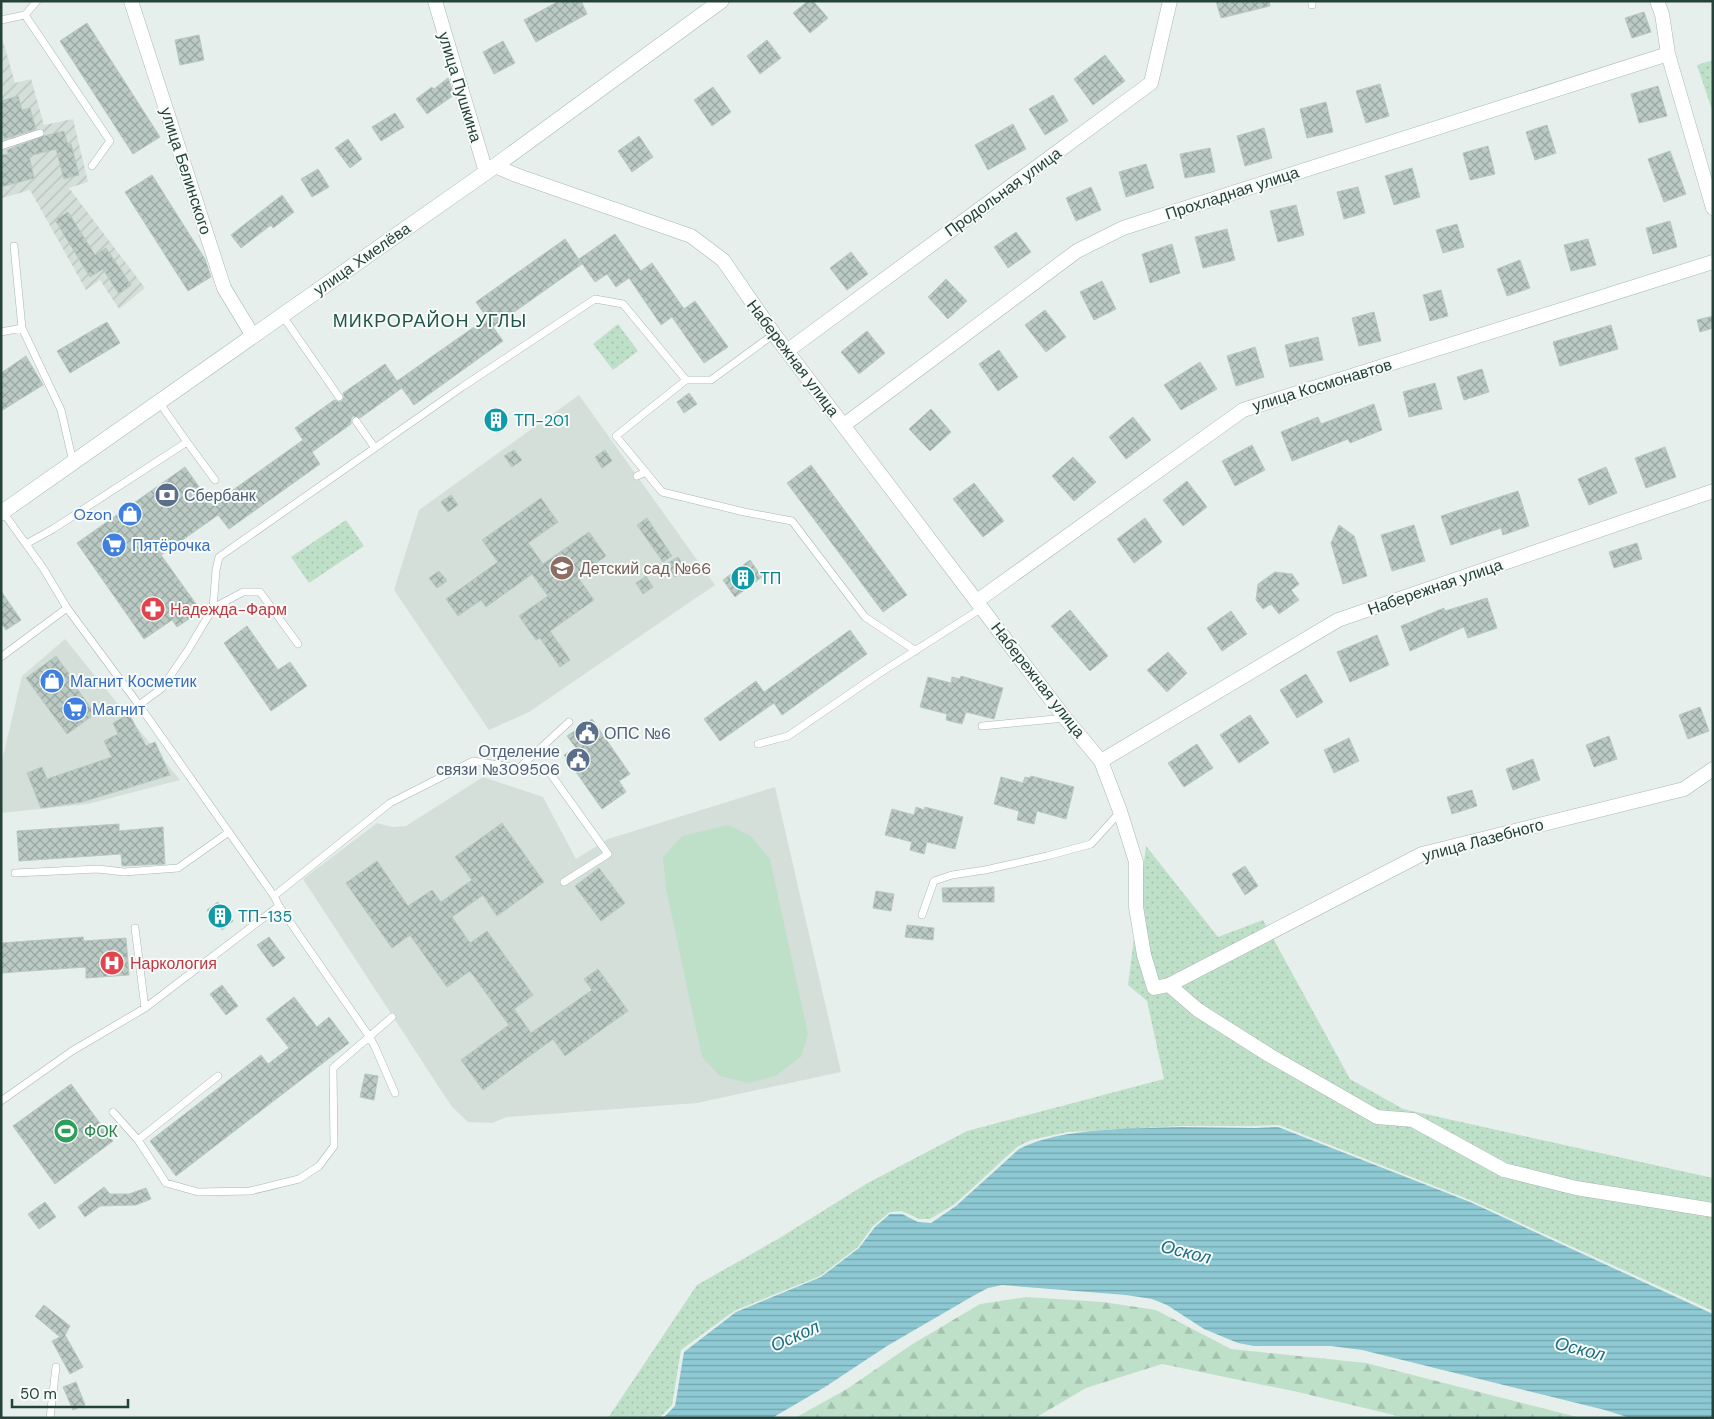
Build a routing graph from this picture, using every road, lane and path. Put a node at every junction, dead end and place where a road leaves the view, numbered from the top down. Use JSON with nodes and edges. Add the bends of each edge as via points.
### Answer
{"nodes":[{"id":1,"x":37,"y":1,"type":"edge"},
{"id":2,"x":131,"y":1,"type":"edge"},
{"id":3,"x":435,"y":1,"type":"edge"},
{"id":4,"x":721,"y":1,"type":"edge"},
{"id":5,"x":1170,"y":1,"type":"edge"},
{"id":6,"x":1657,"y":1,"type":"edge"},
{"id":7,"x":25,"y":15,"type":"junction"},
{"id":8,"x":1,"y":20,"type":"edge"},
{"id":9,"x":1668,"y":54,"type":"junction"},
{"id":10,"x":40,"y":132,"type":"dead end"},
{"id":11,"x":1,"y":146,"type":"edge"},
{"id":12,"x":92,"y":166,"type":"dead end"},
{"id":13,"x":490,"y":169,"type":"junction"},
{"id":14,"x":1713,"y":208,"type":"edge"},
{"id":15,"x":14,"y":246,"type":"dead end"},
{"id":16,"x":1713,"y":262,"type":"edge"},
{"id":17,"x":282,"y":315,"type":"junction"},
{"id":18,"x":22,"y":328,"type":"junction"},
{"id":19,"x":1,"y":332,"type":"edge"},
{"id":20,"x":774,"y":334,"type":"junction"},
{"id":21,"x":253,"y":336,"type":"junction"},
{"id":22,"x":787,"y":351,"type":"junction"},
{"id":23,"x":686,"y":380,"type":"junction"},
{"id":24,"x":338,"y":397,"type":"dead end"},
{"id":25,"x":159,"y":402,"type":"junction"},
{"id":26,"x":356,"y":421,"type":"dead end"},
{"id":27,"x":844,"y":425,"type":"junction"},
{"id":28,"x":187,"y":442,"type":"junction"},
{"id":29,"x":375,"y":448,"type":"junction"},
{"id":30,"x":73,"y":462,"type":"junction"},
{"id":31,"x":646,"y":472,"type":"junction"},
{"id":32,"x":637,"y":476,"type":"dead end"},
{"id":33,"x":215,"y":480,"type":"dead end"},
{"id":34,"x":1713,"y":491,"type":"edge"},
{"id":35,"x":2,"y":512,"type":"edge"},
{"id":36,"x":26,"y":544,"type":"junction"},
{"id":37,"x":980,"y":604,"type":"junction"},
{"id":38,"x":67,"y":608,"type":"junction"},
{"id":39,"x":213,"y":608,"type":"junction"},
{"id":40,"x":298,"y":644,"type":"dead end"},
{"id":41,"x":916,"y":651,"type":"junction"},
{"id":42,"x":1,"y":657,"type":"edge"},
{"id":43,"x":139,"y":705,"type":"junction"},
{"id":44,"x":1065,"y":718,"type":"junction"},
{"id":45,"x":569,"y":722,"type":"dead end"},
{"id":46,"x":982,"y":726,"type":"dead end"},
{"id":47,"x":758,"y":744,"type":"dead end"},
{"id":48,"x":1101,"y":761,"type":"junction"},
{"id":49,"x":518,"y":768,"type":"junction"},
{"id":50,"x":1713,"y":769,"type":"edge"},
{"id":51,"x":1120,"y":811,"type":"junction"},
{"id":52,"x":229,"y":832,"type":"junction"},
{"id":53,"x":15,"y":874,"type":"dead end"},
{"id":54,"x":564,"y":882,"type":"dead end"},
{"id":55,"x":274,"y":896,"type":"junction"},
{"id":56,"x":279,"y":906,"type":"junction"},
{"id":57,"x":922,"y":915,"type":"dead end"},
{"id":58,"x":135,"y":928,"type":"dead end"},
{"id":59,"x":1169,"y":985,"type":"junction"},
{"id":60,"x":145,"y":1008,"type":"junction"},
{"id":61,"x":392,"y":1017,"type":"dead end"},
{"id":62,"x":369,"y":1036,"type":"junction"},
{"id":63,"x":218,"y":1076,"type":"dead end"},
{"id":64,"x":395,"y":1093,"type":"dead end"},
{"id":65,"x":1,"y":1101,"type":"edge"},
{"id":66,"x":113,"y":1112,"type":"dead end"},
{"id":67,"x":138,"y":1140,"type":"junction"},
{"id":68,"x":1713,"y":1210,"type":"edge"},
{"id":69,"x":56,"y":1367,"type":"dead end"},
{"id":70,"x":50,"y":1418,"type":"edge"}],
"edges":[{"from":1,"to":7,"type":"lane"},
{"from":2,"to":21,"type":"street","name":"улица Белинского","via":[[224,288]]},
{"from":3,"to":13,"type":"street","name":"улица Пушкина"},
{"from":4,"to":13,"type":"main road","name":"улица Хмелёва"},
{"from":5,"to":22,"type":"street","name":"Продольная улица","via":[[1151,83]]},
{"from":6,"to":9,"type":"street"},
{"from":7,"to":8,"type":"lane"},
{"from":7,"to":12,"type":"lane","via":[[110,141]]},
{"from":9,"to":14,"type":"street"},
{"from":9,"to":27,"type":"street","name":"Прохладная улица","via":[[1124,228],[1077,251]]},
{"from":10,"to":11,"type":"lane"},
{"from":13,"to":17,"type":"main road","name":"улица Хмелёва"},
{"from":13,"to":20,"type":"street","name":"Набережная улица","via":[[516,175],[691,236],[723,260]]},
{"from":15,"to":18,"type":"lane"},
{"from":16,"to":37,"type":"street","name":"улица Космонавтов","via":[[1243,410]]},
{"from":17,"to":21,"type":"main road","name":"улица Хмелёва"},
{"from":17,"to":24,"type":"lane"},
{"from":18,"to":19,"type":"lane"},
{"from":18,"to":30,"type":"lane","via":[[62,410]]},
{"from":20,"to":22,"type":"street","name":"Набережная улица"},
{"from":20,"to":23,"type":"lane","via":[[711,380]]},
{"from":21,"to":25,"type":"main road","name":"улица Хмелёва"},
{"from":22,"to":27,"type":"street","name":"Набережная улица"},
{"from":23,"to":29,"type":"lane","via":[[623,304],[595,299]]},
{"from":23,"to":31,"type":"lane","via":[[616,436]]},
{"from":25,"to":28,"type":"lane"},
{"from":25,"to":30,"type":"main road","name":"улица Хмелёва"},
{"from":26,"to":29,"type":"lane"},
{"from":27,"to":37,"type":"street","name":"Набережная улица"},
{"from":28,"to":33,"type":"lane"},
{"from":28,"to":36,"type":"lane"},
{"from":29,"to":39,"type":"lane","via":[[219,557]]},
{"from":30,"to":35,"type":"main road","name":"улица Хмелёва"},
{"from":31,"to":32,"type":"lane"},
{"from":31,"to":41,"type":"lane","via":[[662,492],[792,520],[865,617]]},
{"from":34,"to":48,"type":"street","name":"Набережная улица","via":[[1338,620]]},
{"from":35,"to":36,"type":"lane"},
{"from":36,"to":38,"type":"lane"},
{"from":37,"to":41,"type":"lane"},
{"from":37,"to":44,"type":"street","name":"Набережная улица"},
{"from":38,"to":42,"type":"lane"},
{"from":38,"to":43,"type":"lane"},
{"from":39,"to":40,"type":"lane","via":[[243,592],[260,592]]},
{"from":39,"to":43,"type":"lane","via":[[162,688]]},
{"from":41,"to":47,"type":"lane","via":[[788,736]]},
{"from":43,"to":52,"type":"lane"},
{"from":44,"to":46,"type":"lane"},
{"from":44,"to":48,"type":"street","name":"Набережная улица"},
{"from":45,"to":49,"type":"lane"},
{"from":48,"to":51,"type":"street"},
{"from":49,"to":54,"type":"lane","via":[[550,773],[608,854]]},
{"from":49,"to":55,"type":"lane","via":[[473,761],[390,803]]},
{"from":50,"to":59,"type":"street","name":"улица Лазебного","via":[[1684,789],[1422,854]]},
{"from":51,"to":57,"type":"lane","via":[[1091,844],[934,881]]},
{"from":51,"to":59,"type":"street","name":"улица Лазебного","via":[[1136,862],[1136,907],[1144,955],[1154,988]]},
{"from":52,"to":53,"type":"lane","via":[[178,868]]},
{"from":52,"to":55,"type":"lane"},
{"from":55,"to":56,"type":"lane"},
{"from":56,"to":60,"type":"lane"},
{"from":56,"to":62,"type":"lane"},
{"from":58,"to":60,"type":"lane"},
{"from":59,"to":68,"type":"street","via":[[1198,1010],[1245,1040],[1377,1117],[1413,1120],[1504,1170],[1576,1188]]},
{"from":60,"to":65,"type":"lane","via":[[72,1051]]},
{"from":61,"to":62,"type":"lane"},
{"from":62,"to":64,"type":"lane"},
{"from":62,"to":67,"type":"lane","via":[[333,1068],[334,1146],[319,1166],[299,1179],[250,1190],[198,1192],[166,1183]]},
{"from":63,"to":67,"type":"lane"},
{"from":66,"to":67,"type":"lane"},
{"from":69,"to":70,"type":"lane"}]}
